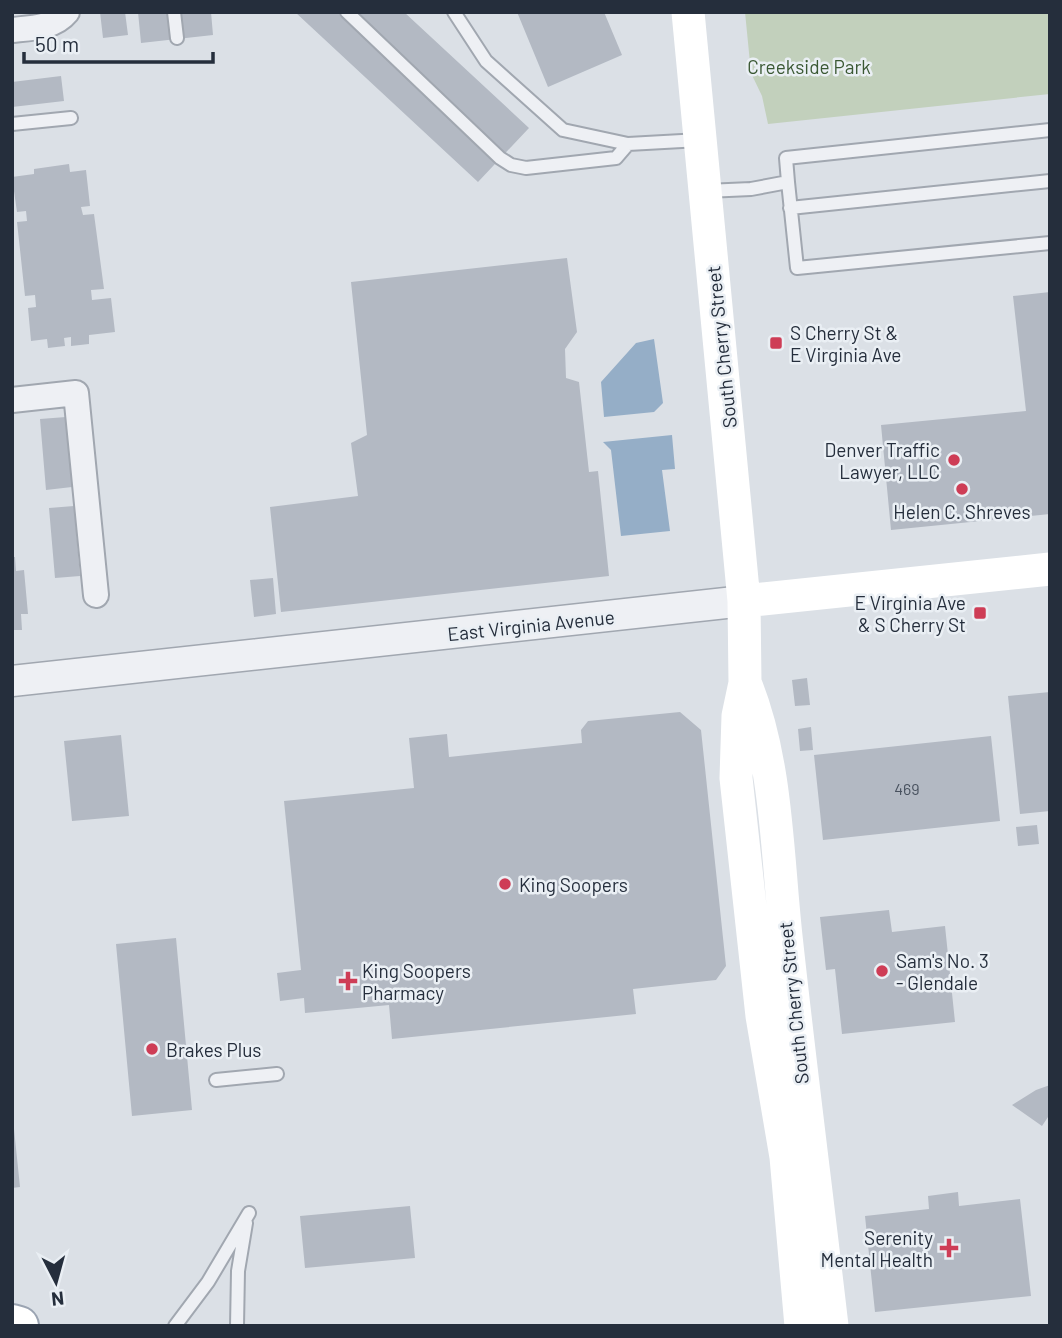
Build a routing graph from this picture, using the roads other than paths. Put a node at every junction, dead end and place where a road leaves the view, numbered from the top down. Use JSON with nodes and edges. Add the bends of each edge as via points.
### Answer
{"nodes":[{"id":1,"x":67,"y":12,"type":"edge"},
{"id":2,"x":174,"y":12,"type":"edge"},
{"id":3,"x":347,"y":12,"type":"edge"},
{"id":4,"x":454,"y":12,"type":"edge"},
{"id":5,"x":688,"y":12,"type":"edge"},
{"id":6,"x":12,"y":30,"type":"edge"},
{"id":7,"x":177,"y":38,"type":"dead end"},
{"id":8,"x":71,"y":118,"type":"dead end"},
{"id":9,"x":12,"y":124,"type":"edge"},
{"id":10,"x":1050,"y":130,"type":"edge"},
{"id":11,"x":701,"y":140,"type":"junction"},
{"id":12,"x":628,"y":144,"type":"junction"},
{"id":13,"x":1050,"y":181,"type":"edge"},
{"id":14,"x":788,"y":182,"type":"junction"},
{"id":15,"x":706,"y":191,"type":"junction"},
{"id":16,"x":790,"y":208,"type":"junction"},
{"id":17,"x":1050,"y":243,"type":"edge"},
{"id":18,"x":12,"y":400,"type":"edge"},
{"id":19,"x":1050,"y":569,"type":"edge"},
{"id":20,"x":96,"y":595,"type":"dead end"},
{"id":21,"x":744,"y":601,"type":"junction"},
{"id":22,"x":12,"y":681,"type":"edge"},
{"id":23,"x":746,"y":682,"type":"junction"},
{"id":24,"x":277,"y":1074,"type":"dead end"},
{"id":25,"x":216,"y":1080,"type":"dead end"},
{"id":26,"x":12,"y":1324,"type":"edge"},
{"id":27,"x":19,"y":1326,"type":"edge"},
{"id":28,"x":175,"y":1326,"type":"edge"},
{"id":29,"x":237,"y":1326,"type":"edge"},
{"id":30,"x":802,"y":1326,"type":"edge"},
{"id":31,"x":832,"y":1326,"type":"edge"}],
"edges":[{"from":1,"to":6,"type":"street","via":[[41,27]]},
{"from":2,"to":7,"type":"lane"},
{"from":3,"to":12,"type":"lane","via":[[511,164],[526,168],[616,158]]},
{"from":4,"to":12,"type":"lane","via":[[486,61],[563,130]]},
{"from":5,"to":11,"type":"main road","name":"South Cherry Street"},
{"from":8,"to":9,"type":"lane"},
{"from":10,"to":14,"type":"lane","via":[[786,158]]},
{"from":11,"to":12,"type":"lane"},
{"from":11,"to":15,"type":"main road","name":"South Cherry Street"},
{"from":13,"to":16,"type":"lane"},
{"from":14,"to":15,"type":"lane"},
{"from":14,"to":16,"type":"lane"},
{"from":15,"to":21,"type":"main road","name":"South Cherry Street"},
{"from":16,"to":17,"type":"lane","via":[[797,268]]},
{"from":18,"to":20,"type":"street","via":[[76,393]]},
{"from":19,"to":21,"type":"main road","name":"East Virginia Avenue"},
{"from":21,"to":22,"type":"street","name":"East Virginia Avenue"},
{"from":21,"to":23,"type":"main road","name":"South Cherry Street"},
{"from":23,"to":30,"type":"main road","name":"South Cherry Street","via":[[738,716],[736,778],[762,1016],[786,1157]]},
{"from":23,"to":31,"type":"main road","name":"South Cherry Street","via":[[757,713],[769,779]]},
{"from":24,"to":25,"type":"lane"},
{"from":26,"to":27,"type":"main road"},
{"from":28,"to":29,"type":"lane","via":[[208,1282],[249,1213],[240,1257]]}]}
